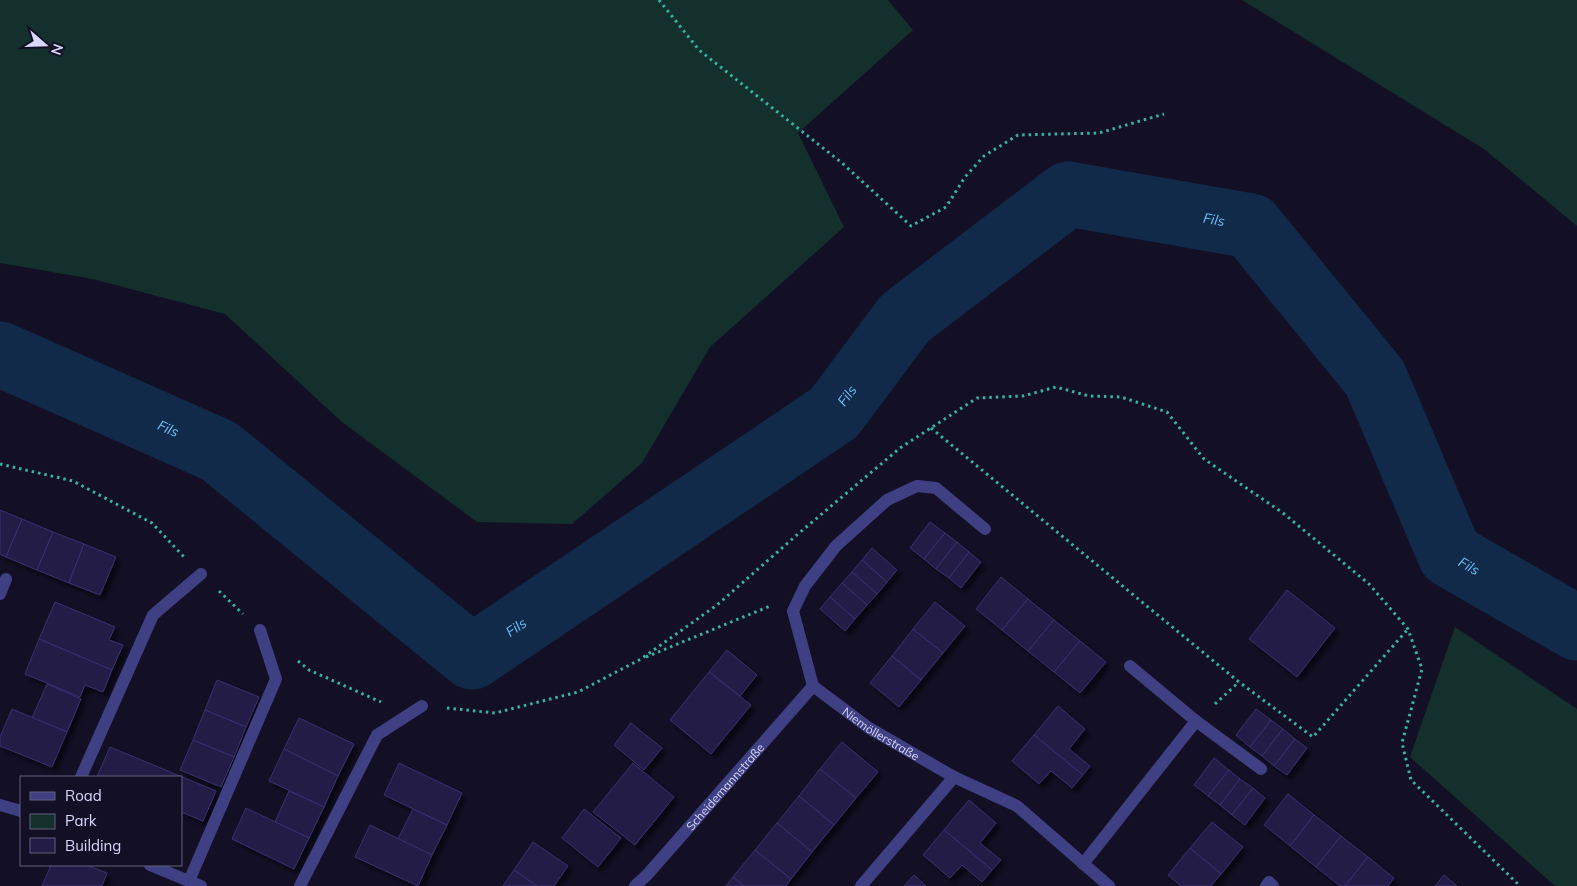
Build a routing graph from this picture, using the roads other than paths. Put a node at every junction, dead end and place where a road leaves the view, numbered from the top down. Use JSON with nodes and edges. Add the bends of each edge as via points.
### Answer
{"nodes":[{"id":1,"x":985,"y":529,"type":"dead end"},
{"id":2,"x":201,"y":574,"type":"dead end"},
{"id":3,"x":6,"y":579,"type":"dead end"},
{"id":4,"x":0,"y":594,"type":"edge"},
{"id":5,"x":260,"y":630,"type":"dead end"},
{"id":6,"x":1130,"y":666,"type":"dead end"},
{"id":7,"x":813,"y":686,"type":"junction"},
{"id":8,"x":422,"y":706,"type":"dead end"},
{"id":9,"x":1196,"y":721,"type":"junction"},
{"id":10,"x":1261,"y":769,"type":"dead end"},
{"id":11,"x":81,"y":776,"type":"edge"},
{"id":12,"x":954,"y":777,"type":"junction"},
{"id":13,"x":0,"y":806,"type":"edge"},
{"id":14,"x":20,"y":811,"type":"edge"},
{"id":15,"x":1083,"y":864,"type":"junction"},
{"id":16,"x":152,"y":866,"type":"edge"},
{"id":17,"x":189,"y":881,"type":"junction"},
{"id":18,"x":201,"y":886,"type":"edge"},
{"id":19,"x":300,"y":886,"type":"edge"},
{"id":20,"x":635,"y":886,"type":"edge"},
{"id":21,"x":861,"y":886,"type":"edge"},
{"id":22,"x":1109,"y":886,"type":"edge"},
{"id":23,"x":1266,"y":886,"type":"edge"},
{"id":24,"x":1273,"y":886,"type":"edge"}],
"edges":[{"from":1,"to":7,"type":"street","via":[[936,488],[917,486],[887,500],[836,546],[804,586],[794,611]]},
{"from":2,"to":11,"type":"street","via":[[153,615]]},
{"from":3,"to":4,"type":"street"},
{"from":5,"to":17,"type":"street","via":[[276,680]]},
{"from":6,"to":9,"type":"street"},
{"from":7,"to":12,"type":"street","name":"Niemöllerstraße","via":[[869,728]]},
{"from":7,"to":20,"type":"street","name":"Scheidemannstraße"},
{"from":8,"to":19,"type":"street","via":[[377,735]]},
{"from":9,"to":10,"type":"street"},
{"from":9,"to":15,"type":"street"},
{"from":12,"to":15,"type":"street","name":"Niemöllerstraße","via":[[1017,806]]},
{"from":12,"to":21,"type":"street"},
{"from":13,"to":14,"type":"street"},
{"from":15,"to":22,"type":"street","name":"Niemöllerstraße"},
{"from":16,"to":17,"type":"street"},
{"from":17,"to":18,"type":"street"},
{"from":23,"to":24,"type":"street","via":[[1269,882]]}]}
